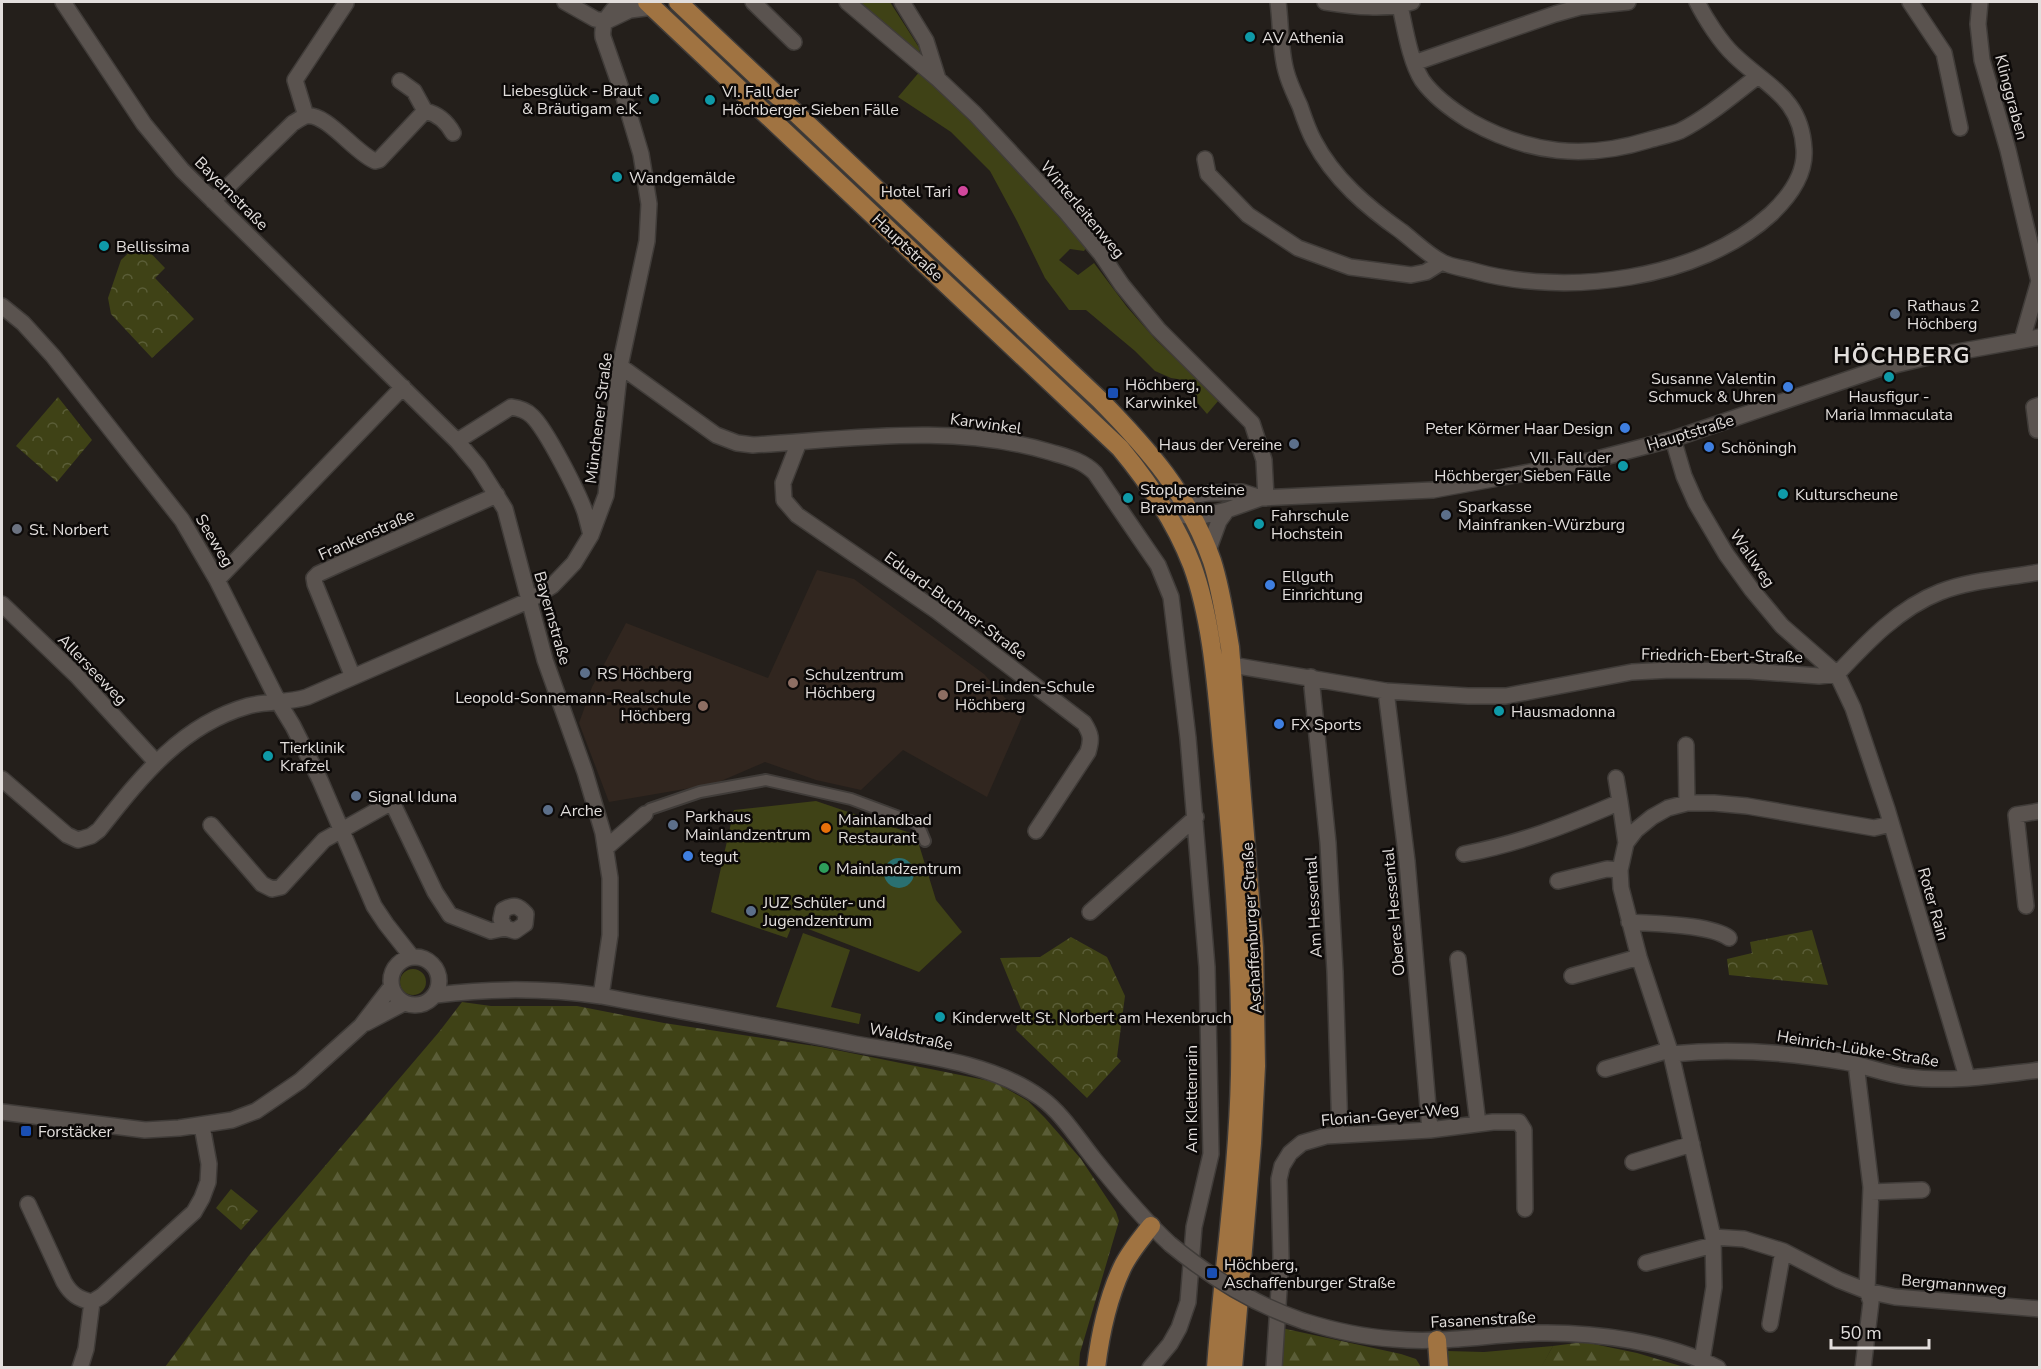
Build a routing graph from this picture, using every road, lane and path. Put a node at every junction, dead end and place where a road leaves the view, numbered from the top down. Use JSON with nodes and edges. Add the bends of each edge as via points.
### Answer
{"nodes":[{"id":1,"x":63,"y":2,"type":"edge"},
{"id":2,"x":565,"y":2,"type":"edge"},
{"id":3,"x":620,"y":2,"type":"edge"},
{"id":4,"x":678,"y":2,"type":"edge"},
{"id":5,"x":753,"y":2,"type":"edge"},
{"id":6,"x":847,"y":2,"type":"edge"},
{"id":7,"x":902,"y":2,"type":"edge"},
{"id":8,"x":1278,"y":2,"type":"edge"},
{"id":9,"x":1325,"y":2,"type":"edge"},
{"id":10,"x":1628,"y":2,"type":"edge"},
{"id":11,"x":1697,"y":2,"type":"edge"},
{"id":12,"x":1910,"y":2,"type":"edge"},
{"id":13,"x":1980,"y":2,"type":"edge"},
{"id":14,"x":346,"y":3,"type":"edge"},
{"id":15,"x":650,"y":4,"type":"edge"},
{"id":16,"x":1406,"y":4,"type":"edge"},
{"id":17,"x":604,"y":21,"type":"junction"},
{"id":18,"x":794,"y":42,"type":"dead end"},
{"id":19,"x":1414,"y":63,"type":"junction"},
{"id":20,"x":1758,"y":76,"type":"junction"},
{"id":21,"x":939,"y":79,"type":"junction"},
{"id":22,"x":400,"y":81,"type":"dead end"},
{"id":23,"x":425,"y":111,"type":"junction"},
{"id":24,"x":306,"y":116,"type":"junction"},
{"id":25,"x":1960,"y":128,"type":"dead end"},
{"id":26,"x":453,"y":133,"type":"dead end"},
{"id":27,"x":1205,"y":159,"type":"dead end"},
{"id":28,"x":213,"y":201,"type":"junction"},
{"id":29,"x":1442,"y":262,"type":"junction"},
{"id":30,"x":2,"y":306,"type":"edge"},
{"id":31,"x":2040,"y":337,"type":"edge"},
{"id":32,"x":2022,"y":340,"type":"junction"},
{"id":33,"x":620,"y":366,"type":"junction"},
{"id":34,"x":403,"y":387,"type":"junction"},
{"id":35,"x":2040,"y":405,"type":"edge"},
{"id":36,"x":2037,"y":430,"type":"dead end"},
{"id":37,"x":1673,"y":439,"type":"junction"},
{"id":38,"x":457,"y":441,"type":"junction"},
{"id":39,"x":799,"y":442,"type":"junction"},
{"id":40,"x":496,"y":495,"type":"junction"},
{"id":41,"x":1264,"y":498,"type":"junction"},
{"id":42,"x":1227,"y":510,"type":"junction"},
{"id":43,"x":1181,"y":513,"type":"junction"},
{"id":44,"x":1134,"y":527,"type":"joint"},
{"id":45,"x":591,"y":535,"type":"junction"},
{"id":46,"x":1208,"y":551,"type":"junction"},
{"id":47,"x":2040,"y":572,"type":"edge"},
{"id":48,"x":218,"y":580,"type":"junction"},
{"id":49,"x":530,"y":600,"type":"junction"},
{"id":50,"x":2,"y":604,"type":"edge"},
{"id":51,"x":1232,"y":665,"type":"junction"},
{"id":52,"x":1837,"y":674,"type":"junction"},
{"id":53,"x":353,"y":677,"type":"junction"},
{"id":54,"x":1311,"y":677,"type":"junction"},
{"id":55,"x":1386,"y":691,"type":"junction"},
{"id":56,"x":279,"y":703,"type":"junction"},
{"id":57,"x":1686,"y":745,"type":"dead end"},
{"id":58,"x":156,"y":762,"type":"junction"},
{"id":59,"x":1616,"y":778,"type":"dead end"},
{"id":60,"x":2,"y":779,"type":"edge"},
{"id":61,"x":1620,"y":802,"type":"junction"},
{"id":62,"x":1687,"y":803,"type":"junction"},
{"id":63,"x":2040,"y":811,"type":"edge"},
{"id":64,"x":645,"y":814,"type":"joint"},
{"id":65,"x":1196,"y":817,"type":"junction"},
{"id":66,"x":1891,"y":824,"type":"junction"},
{"id":67,"x":211,"y":825,"type":"dead end"},
{"id":68,"x":342,"y":830,"type":"junction"},
{"id":69,"x":1036,"y":831,"type":"dead end"},
{"id":70,"x":925,"y":841,"type":"dead end"},
{"id":71,"x":1626,"y":843,"type":"junction"},
{"id":72,"x":607,"y":847,"type":"junction"},
{"id":73,"x":1464,"y":854,"type":"dead end"},
{"id":74,"x":1620,"y":870,"type":"junction"},
{"id":75,"x":1558,"y":881,"type":"dead end"},
{"id":76,"x":2026,"y":906,"type":"dead end"},
{"id":77,"x":1090,"y":912,"type":"dead end"},
{"id":78,"x":1629,"y":922,"type":"junction"},
{"id":79,"x":386,"y":924,"type":"junction"},
{"id":80,"x":505,"y":928,"type":"dead end"},
{"id":81,"x":1729,"y":938,"type":"dead end"},
{"id":82,"x":412,"y":957,"type":"junction"},
{"id":83,"x":1640,"y":957,"type":"junction"},
{"id":84,"x":1458,"y":959,"type":"dead end"},
{"id":85,"x":397,"y":964,"type":"junction"},
{"id":86,"x":438,"y":972,"type":"junction"},
{"id":87,"x":1572,"y":976,"type":"dead end"},
{"id":88,"x":391,"y":987,"type":"junction"},
{"id":89,"x":478,"y":990,"type":"junction"},
{"id":90,"x":436,"y":995,"type":"junction"},
{"id":91,"x":601,"y":996,"type":"junction"},
{"id":92,"x":404,"y":1003,"type":"junction"},
{"id":93,"x":360,"y":1026,"type":"junction"},
{"id":94,"x":1670,"y":1052,"type":"junction"},
{"id":95,"x":1856,"y":1064,"type":"junction"},
{"id":96,"x":1605,"y":1068,"type":"dead end"},
{"id":97,"x":2040,"y":1070,"type":"edge"},
{"id":98,"x":1967,"y":1077,"type":"junction"},
{"id":99,"x":2,"y":1112,"type":"edge"},
{"id":100,"x":1478,"y":1124,"type":"junction"},
{"id":101,"x":202,"y":1126,"type":"junction"},
{"id":102,"x":1430,"y":1130,"type":"junction"},
{"id":103,"x":1340,"y":1135,"type":"junction"},
{"id":104,"x":1692,"y":1144,"type":"junction"},
{"id":105,"x":1633,"y":1162,"type":"dead end"},
{"id":106,"x":1922,"y":1190,"type":"dead end"},
{"id":107,"x":1871,"y":1192,"type":"junction"},
{"id":108,"x":28,"y":1204,"type":"dead end"},
{"id":109,"x":1525,"y":1209,"type":"dead end"},
{"id":110,"x":1151,"y":1226,"type":"junction"},
{"id":111,"x":1713,"y":1241,"type":"junction"},
{"id":112,"x":1783,"y":1251,"type":"junction"},
{"id":113,"x":1646,"y":1263,"type":"dead end"},
{"id":114,"x":1867,"y":1291,"type":"junction"},
{"id":115,"x":1252,"y":1300,"type":"joint"},
{"id":116,"x":92,"y":1302,"type":"junction"},
{"id":117,"x":2040,"y":1309,"type":"edge"},
{"id":118,"x":1770,"y":1324,"type":"dead end"},
{"id":119,"x":1437,"y":1341,"type":"junction"},
{"id":120,"x":1702,"y":1360,"type":"junction"},
{"id":121,"x":80,"y":1368,"type":"edge"},
{"id":122,"x":1096,"y":1368,"type":"edge"},
{"id":123,"x":1150,"y":1368,"type":"edge"},
{"id":124,"x":1216,"y":1368,"type":"edge"},
{"id":125,"x":1233,"y":1368,"type":"edge"},
{"id":126,"x":1274,"y":1368,"type":"edge"},
{"id":127,"x":1439,"y":1368,"type":"edge"},
{"id":128,"x":1718,"y":1368,"type":"edge"},
{"id":129,"x":1863,"y":1368,"type":"edge"}],
"edges":[{"from":1,"to":28,"type":"street","name":"Bayernstraße","via":[[144,124]]},
{"from":2,"to":17,"type":"street"},
{"from":3,"to":17,"type":"street"},
{"from":4,"to":43,"type":"main road","name":"Hauptstraße","via":[[1100,400],[1145,446]]},
{"from":5,"to":18,"type":"street"},
{"from":6,"to":21,"type":"street","name":"Winterleitenweg"},
{"from":7,"to":21,"type":"street","via":[[926,41]]},
{"from":8,"to":29,"type":"street","via":[[1286,71],[1314,141],[1335,173],[1365,205]]},
{"from":9,"to":16,"type":"street"},
{"from":10,"to":19,"type":"street","via":[[1555,14]]},
{"from":11,"to":20,"type":"street","via":[[1732,54]]},
{"from":12,"to":25,"type":"street","via":[[1944,53]]},
{"from":13,"to":32,"type":"street","name":"Klinggraben","via":[[1982,60],[2039,280]]},
{"from":14,"to":24,"type":"street","via":[[295,80]]},
{"from":15,"to":17,"type":"street"},
{"from":15,"to":43,"type":"main road","name":"Hauptstraße","via":[[1120,448],[1160,501]]},
{"from":16,"to":19,"type":"street"},
{"from":17,"to":33,"type":"street","name":"Münchener Straße","via":[[603,38],[641,154],[649,204],[647,241]]},
{"from":19,"to":20,"type":"street","via":[[1432,93],[1457,113],[1486,130],[1556,152],[1626,147],[1679,131]]},
{"from":20,"to":29,"type":"street","via":[[1793,107],[1805,151],[1800,175],[1784,201],[1755,228],[1720,248],[1675,266],[1617,279],[1522,280]]},
{"from":21,"to":41,"type":"street","name":"Winterleitenweg","via":[[1066,212],[1158,329],[1252,423],[1264,460]]},
{"from":22,"to":23,"type":"street","via":[[414,92]]},
{"from":23,"to":24,"type":"street","via":[[375,161],[364,157],[319,118]]},
{"from":23,"to":26,"type":"street","via":[[448,123]]},
{"from":24,"to":28,"type":"street","via":[[293,123]]},
{"from":27,"to":29,"type":"street","via":[[1208,174],[1248,215],[1298,248],[1350,267],[1411,276]]},
{"from":28,"to":34,"type":"street","name":"Bayernstraße"},
{"from":30,"to":48,"type":"street","name":"Seeweg","via":[[40,340],[151,479],[182,520]]},
{"from":31,"to":32,"type":"street","name":"Hauptstraße"},
{"from":32,"to":37,"type":"street","name":"Hauptstraße","via":[[1878,369]]},
{"from":33,"to":39,"type":"street","name":"Karwinkel","via":[[716,435],[753,445]]},
{"from":33,"to":45,"type":"street","name":"Münchener Straße","via":[[606,495]]},
{"from":34,"to":38,"type":"street","name":"Bayernstraße"},
{"from":34,"to":48,"type":"street"},
{"from":35,"to":36,"type":"street","via":[[2034,407]]},
{"from":37,"to":41,"type":"street","name":"Hauptstraße","via":[[1593,460],[1433,490]]},
{"from":37,"to":52,"type":"street","name":"Wallweg","via":[[1692,494],[1726,554],[1782,626]]},
{"from":38,"to":40,"type":"street","name":"Bayernstraße"},
{"from":38,"to":45,"type":"street","via":[[511,407],[530,414],[539,423],[585,511]]},
{"from":39,"to":44,"type":"street","name":"Karwinkel","via":[[945,435],[987,438],[1040,449],[1087,465]]},
{"from":39,"to":69,"type":"street","name":"Eduard-Buchner-Straße","via":[[783,483],[784,500],[797,515],[937,611],[1084,723],[1090,732],[1088,752]]},
{"from":40,"to":49,"type":"street","name":"Bayernstraße","via":[[505,509]]},
{"from":40,"to":53,"type":"street","name":"Frankenstraße","via":[[314,578]]},
{"from":41,"to":42,"type":"street","name":"Hauptstraße"},
{"from":41,"to":43,"type":"street","name":"Hauptstraße","via":[[1242,492],[1208,493]]},
{"from":42,"to":43,"type":"street","name":"Hauptstraße"},
{"from":42,"to":46,"type":"street"},
{"from":43,"to":46,"type":"main road","name":"Aschaffenburger Straße"},
{"from":43,"to":124,"type":"main road","name":"Aschaffenburger Straße","via":[[1213,659],[1239,948],[1237,1133]]},
{"from":44,"to":65,"type":"street","name":"Am Klettenrain","via":[[1158,565],[1171,597]]},
{"from":45,"to":49,"type":"street","name":"Münchener Straße","via":[[567,571]]},
{"from":46,"to":51,"type":"main road","name":"Aschaffenburger Straße","via":[[1222,600]]},
{"from":47,"to":52,"type":"street","via":[[1940,592],[1887,624]]},
{"from":48,"to":56,"type":"street","name":"Seeweg"},
{"from":49,"to":53,"type":"street","name":"Münchener Straße"},
{"from":49,"to":72,"type":"street","name":"Bayernstraße","via":[[545,660]]},
{"from":50,"to":58,"type":"street","name":"Allerseeweg","via":[[76,675]]},
{"from":51,"to":54,"type":"street","name":"Friedrich-Ebert-Straße"},
{"from":51,"to":125,"type":"main road","name":"Aschaffenburger Straße","via":[[1254,948],[1256,1066]]},
{"from":52,"to":55,"type":"street","name":"Friedrich-Ebert-Straße","via":[[1671,670],[1632,672],[1506,696]]},
{"from":52,"to":66,"type":"street","name":"Roter Rain","via":[[1853,708]]},
{"from":53,"to":56,"type":"street","name":"Münchener Straße","via":[[307,698]]},
{"from":54,"to":55,"type":"street","name":"Friedrich-Ebert-Straße"},
{"from":54,"to":103,"type":"street","name":"Am Hessental","via":[[1328,843]]},
{"from":55,"to":102,"type":"street","name":"Oberes Hessental","via":[[1407,861]]},
{"from":56,"to":58,"type":"street","name":"Münchener Straße","via":[[249,706],[204,723]]},
{"from":56,"to":68,"type":"street","name":"Seeweg"},
{"from":57,"to":62,"type":"street"},
{"from":58,"to":60,"type":"street","name":"Münchener Straße","via":[[99,830],[78,840]]},
{"from":59,"to":61,"type":"street"},
{"from":61,"to":71,"type":"street"},
{"from":61,"to":73,"type":"street","via":[[1567,826]]},
{"from":62,"to":66,"type":"street","via":[[1747,806],[1874,828]]},
{"from":62,"to":71,"type":"street","via":[[1652,817]]},
{"from":63,"to":76,"type":"street","via":[[2016,815]]},
{"from":64,"to":70,"type":"street","via":[[700,792],[766,780],[851,798],[918,824]]},
{"from":64,"to":72,"type":"street"},
{"from":65,"to":77,"type":"street"},
{"from":65,"to":123,"type":"street","name":"Am Klettenrain","via":[[1207,967],[1211,1154],[1194,1227],[1188,1302],[1170,1344]]},
{"from":66,"to":98,"type":"street","name":"Roter Rain"},
{"from":67,"to":68,"type":"street","via":[[262,884],[272,889],[280,887],[324,840]]},
{"from":68,"to":79,"type":"street","name":"Seeweg"},
{"from":68,"to":80,"type":"street","via":[[392,802],[450,915],[491,931]]},
{"from":71,"to":74,"type":"street"},
{"from":72,"to":91,"type":"street","name":"Bayernstraße","via":[[610,935]]},
{"from":74,"to":75,"type":"street","via":[[1607,869]]},
{"from":74,"to":78,"type":"street"},
{"from":78,"to":81,"type":"street","via":[[1706,929]]},
{"from":78,"to":83,"type":"street"},
{"from":79,"to":82,"type":"street","name":"Seeweg"},
{"from":79,"to":85,"type":"street","name":"Seeweg"},
{"from":82,"to":85,"type":"street"},
{"from":82,"to":86,"type":"street","via":[[428,960]]},
{"from":83,"to":87,"type":"street"},
{"from":83,"to":94,"type":"street"},
{"from":84,"to":100,"type":"street"},
{"from":85,"to":88,"type":"street"},
{"from":86,"to":89,"type":"street","name":"Waldstraße"},
{"from":86,"to":90,"type":"street"},
{"from":88,"to":92,"type":"street"},
{"from":88,"to":93,"type":"street"},
{"from":89,"to":90,"type":"street","name":"Waldstraße"},
{"from":89,"to":91,"type":"street","name":"Waldstraße","via":[[557,990]]},
{"from":90,"to":92,"type":"street","via":[[416,1006]]},
{"from":91,"to":110,"type":"street","name":"Waldstraße","via":[[943,1061],[1008,1078],[1058,1114]]},
{"from":92,"to":93,"type":"street"},
{"from":93,"to":101,"type":"street","via":[[300,1082],[256,1111]]},
{"from":94,"to":95,"type":"street","name":"Heinrich-Lübke-Straße","via":[[1743,1050]]},
{"from":94,"to":96,"type":"street","name":"Heinrich-Lübke-Straße"},
{"from":94,"to":104,"type":"street"},
{"from":95,"to":98,"type":"street","name":"Heinrich-Lübke-Straße","via":[[1906,1077]]},
{"from":95,"to":107,"type":"street"},
{"from":97,"to":98,"type":"street"},
{"from":99,"to":101,"type":"street","via":[[135,1129]]},
{"from":100,"to":102,"type":"street","name":"Florian-Geyer-Weg"},
{"from":100,"to":109,"type":"street","name":"Florian-Geyer-Weg","via":[[1519,1122],[1524,1130]]},
{"from":101,"to":116,"type":"street","via":[[208,1182],[194,1212]]},
{"from":102,"to":103,"type":"street","name":"Florian-Geyer-Weg"},
{"from":103,"to":126,"type":"street","name":"Florian-Geyer-Weg","via":[[1302,1143],[1282,1166]]},
{"from":104,"to":105,"type":"street"},
{"from":104,"to":111,"type":"street"},
{"from":106,"to":107,"type":"street"},
{"from":107,"to":114,"type":"street"},
{"from":108,"to":116,"type":"street","via":[[71,1293]]},
{"from":110,"to":115,"type":"street","name":"Waldstraße","bridge":true,"via":[[1200,1269]]},
{"from":110,"to":122,"type":"main road","via":[[1122,1269],[1108,1309]]},
{"from":111,"to":112,"type":"street","name":"Bergmannweg","via":[[1744,1239]]},
{"from":111,"to":113,"type":"street","name":"Bergmannweg"},
{"from":111,"to":120,"type":"street","via":[[1714,1287]]},
{"from":112,"to":114,"type":"street","name":"Bergmannweg"},
{"from":112,"to":118,"type":"street"},
{"from":114,"to":117,"type":"street","name":"Bergmannweg","via":[[1895,1297]]},
{"from":114,"to":129,"type":"street","via":[[1871,1302]]},
{"from":115,"to":119,"type":"street","name":"Fasanenstraße","bridge":true,"via":[[1327,1329],[1394,1340]]},
{"from":116,"to":121,"type":"street"},
{"from":119,"to":120,"type":"street","name":"Fasanenstraße","via":[[1538,1333],[1586,1334]]},
{"from":119,"to":127,"type":"main road"},
{"from":120,"to":128,"type":"street","name":"Fasanenstraße"}]}
